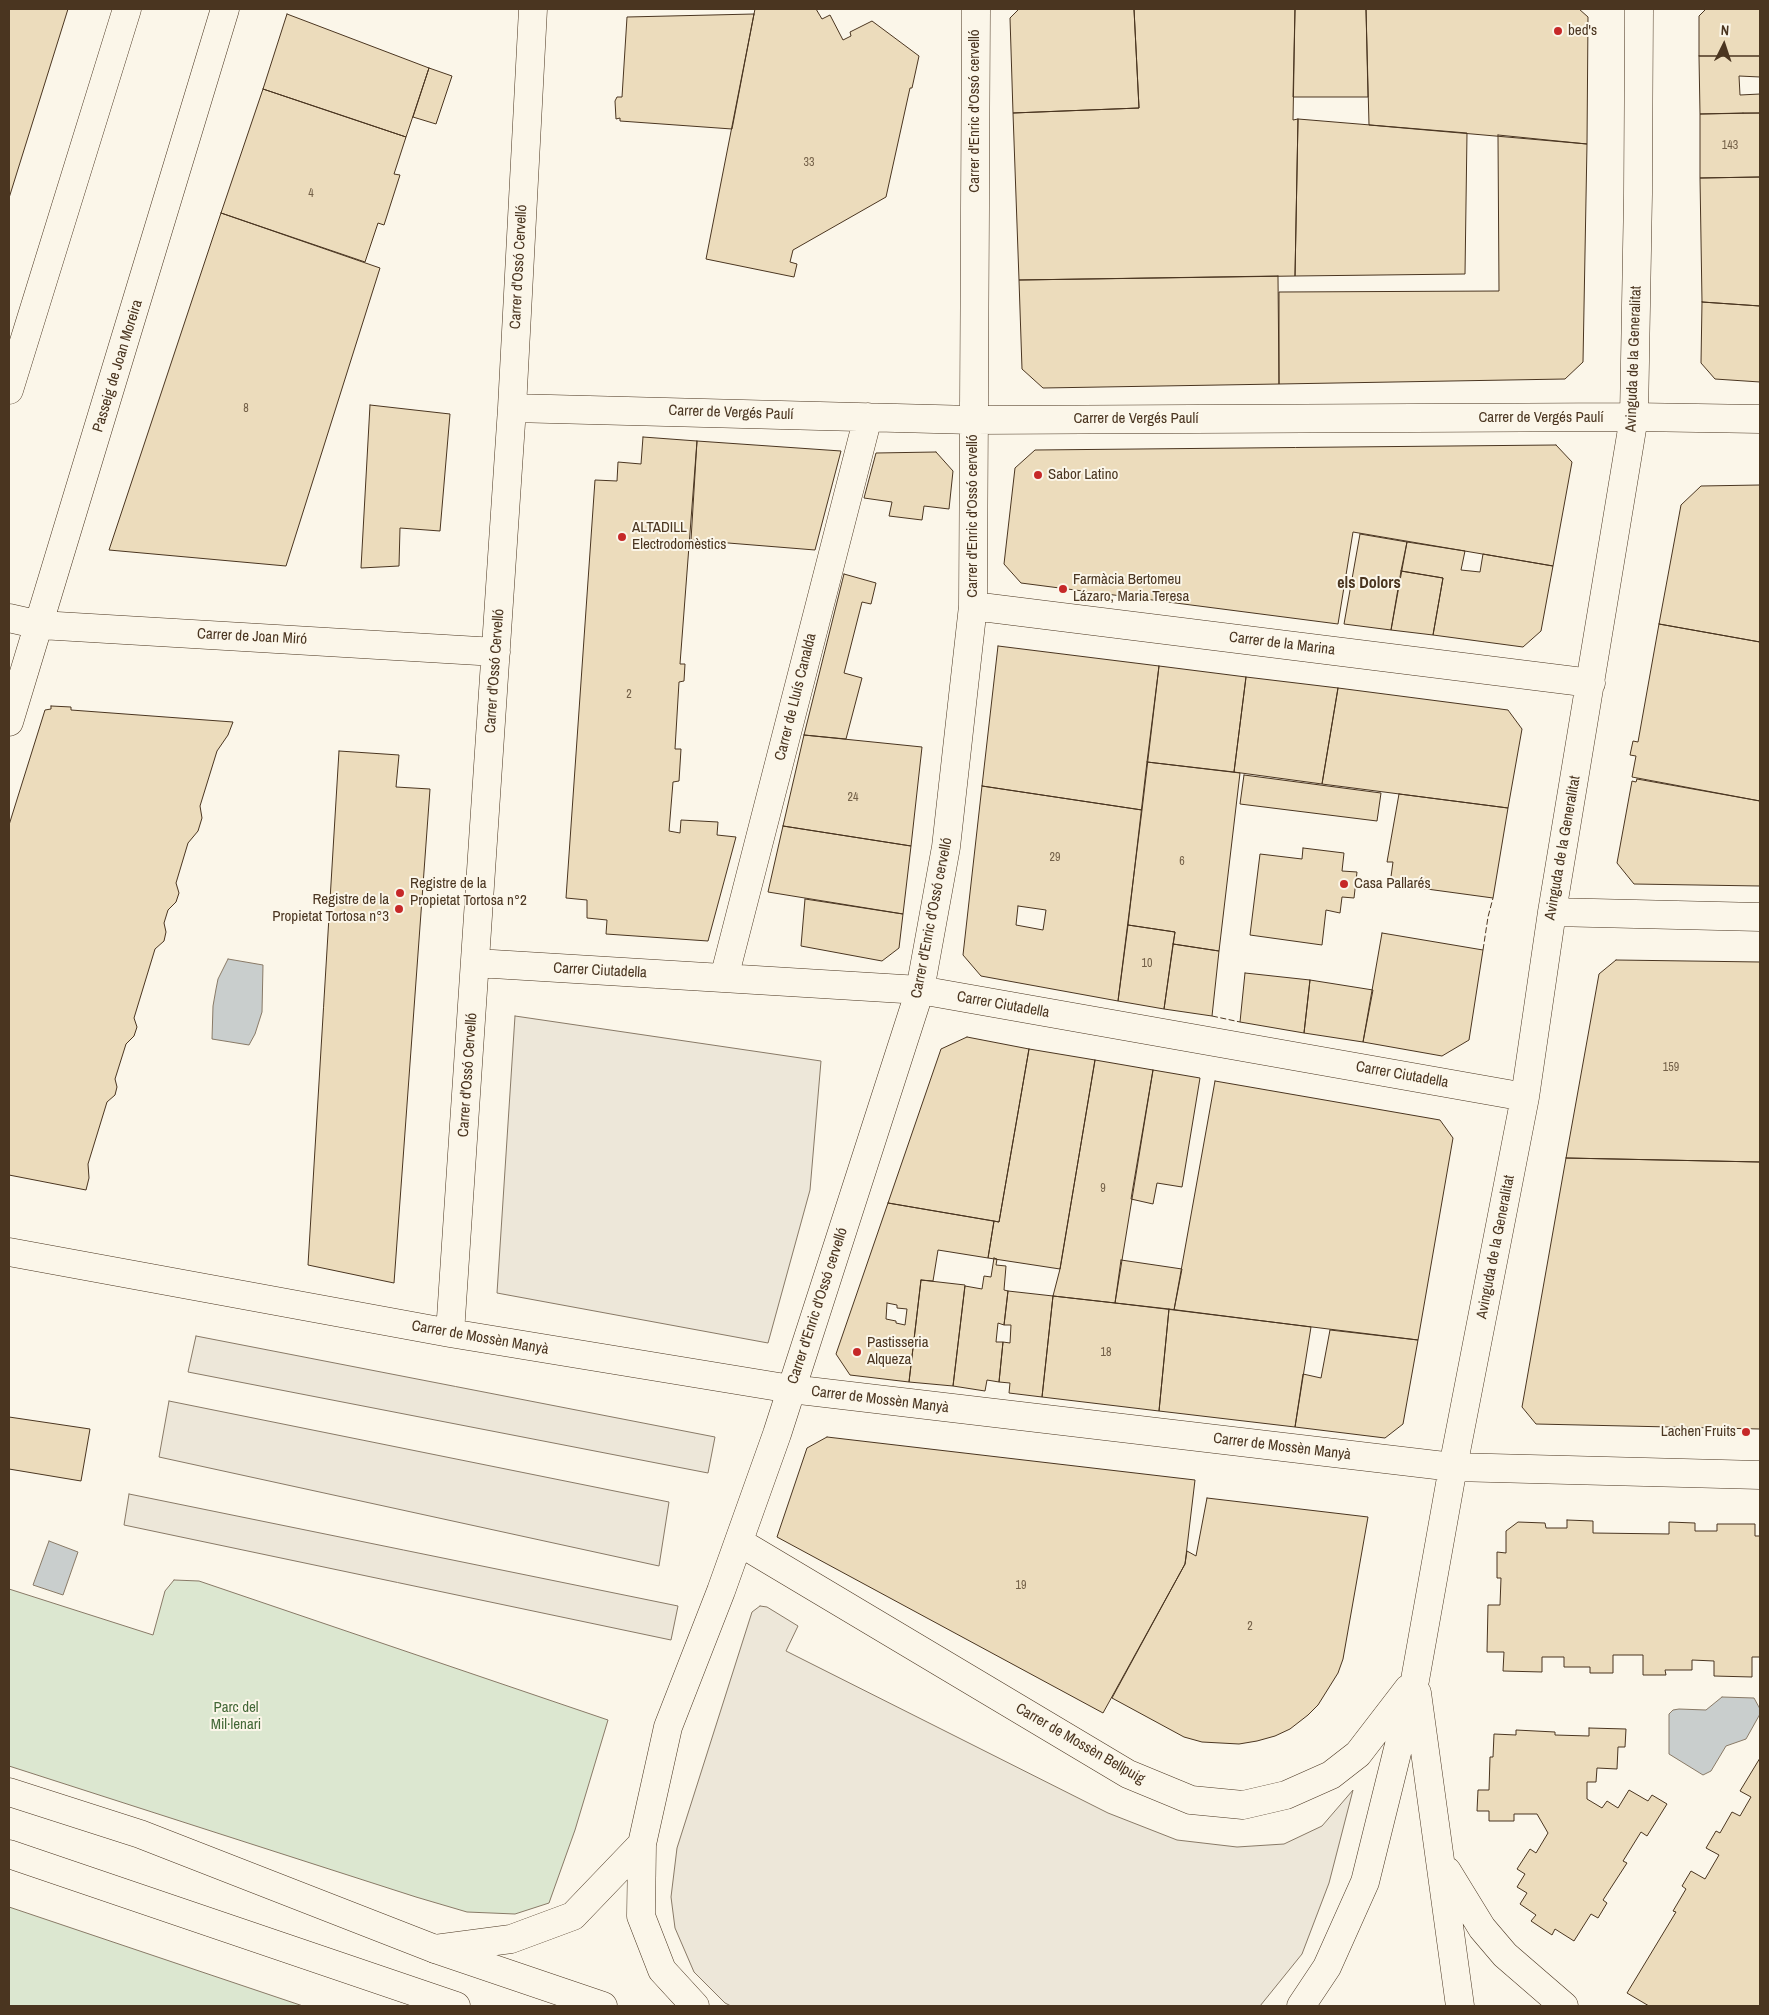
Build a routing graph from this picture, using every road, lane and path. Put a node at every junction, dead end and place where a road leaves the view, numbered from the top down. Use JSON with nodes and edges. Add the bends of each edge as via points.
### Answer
{"nodes":[{"id":1,"x":127,"y":9,"type":"edge"},
{"id":2,"x":225,"y":9,"type":"edge"},
{"id":3,"x":533,"y":9,"type":"edge"},
{"id":4,"x":976,"y":9,"type":"edge"},
{"id":5,"x":1639,"y":9,"type":"edge"},
{"id":6,"x":9,"y":390,"type":"edge"},
{"id":7,"x":512,"y":408,"type":"junction"},
{"id":8,"x":868,"y":417,"type":"junction"},
{"id":9,"x":1634,"y":417,"type":"junction"},
{"id":10,"x":1760,"y":419,"type":"edge"},
{"id":11,"x":973,"y":420,"type":"junction"},
{"id":12,"x":973,"y":606,"type":"junction"},
{"id":13,"x":9,"y":618,"type":"edge"},
{"id":14,"x":40,"y":625,"type":"junction"},
{"id":15,"x":496,"y":652,"type":"junction"},
{"id":16,"x":1591,"y":683,"type":"junction"},
{"id":17,"x":9,"y":722,"type":"edge"},
{"id":18,"x":1552,"y":912,"type":"junction"},
{"id":19,"x":1760,"y":917,"type":"edge"},
{"id":20,"x":476,"y":964,"type":"junction"},
{"id":21,"x":724,"y":978,"type":"junction"},
{"id":22,"x":920,"y":990,"type":"junction"},
{"id":23,"x":1525,"y":1097,"type":"junction"},
{"id":24,"x":9,"y":1252,"type":"edge"},
{"id":25,"x":450,"y":1333,"type":"junction"},
{"id":26,"x":791,"y":1389,"type":"junction"},
{"id":27,"x":1453,"y":1467,"type":"junction"},
{"id":28,"x":1760,"y":1475,"type":"edge"},
{"id":29,"x":739,"y":1542,"type":"junction"},
{"id":30,"x":1415,"y":1680,"type":"junction"},
{"id":31,"x":9,"y":1792,"type":"edge"},
{"id":32,"x":642,"y":1844,"type":"junction"},
{"id":33,"x":9,"y":1854,"type":"edge"},
{"id":34,"x":1441,"y":1862,"type":"junction"},
{"id":35,"x":435,"y":1950,"type":"junction"},
{"id":36,"x":355,"y":1971,"type":"junction"},
{"id":37,"x":417,"y":2006,"type":"edge"},
{"id":38,"x":456,"y":2006,"type":"edge"},
{"id":39,"x":602,"y":2006,"type":"edge"},
{"id":40,"x":695,"y":2006,"type":"edge"},
{"id":41,"x":1301,"y":2006,"type":"edge"},
{"id":42,"x":1460,"y":2006,"type":"edge"},
{"id":43,"x":1564,"y":2006,"type":"edge"}],
"edges":[{"from":1,"to":6,"type":"street"},
{"from":2,"to":14,"type":"street","name":"Passeig de Joan Moreira"},
{"from":3,"to":7,"type":"street","name":"Carrer d'Ossó Cervelló"},
{"from":4,"to":11,"type":"street","name":"Carrer d'Enric d'Ossó cervelló"},
{"from":5,"to":9,"type":"street","name":"Avinguda de la Generalitat"},
{"from":7,"to":8,"type":"street","name":"Carrer de Vergés Paulí"},
{"from":7,"to":15,"type":"street","name":"Carrer d'Ossó Cervelló"},
{"from":8,"to":11,"type":"street","name":"Carrer de Vergés Paulí"},
{"from":8,"to":21,"type":"street","name":"Carrer de Lluís Canalda"},
{"from":9,"to":10,"type":"street","name":"Carrer de Vergés Paulí"},
{"from":9,"to":11,"type":"street","name":"Carrer de Vergés Paulí"},
{"from":9,"to":16,"type":"street","name":"Avinguda de la Generalitat"},
{"from":11,"to":12,"type":"street","name":"Carrer d'Enric d'Ossó cervelló"},
{"from":12,"to":16,"type":"street","name":"Carrer de la Marina"},
{"from":12,"to":22,"type":"street","name":"Carrer d'Enric d'Ossó cervelló","via":[[946,847]]},
{"from":13,"to":14,"type":"street","name":"Carrer de Joan Miró"},
{"from":14,"to":15,"type":"street","name":"Carrer de Joan Miró"},
{"from":14,"to":17,"type":"street","name":"Passeig de Joan Moreira"},
{"from":15,"to":20,"type":"street","name":"Carrer d'Ossó Cervelló"},
{"from":16,"to":18,"type":"street","name":"Avinguda de la Generalitat"},
{"from":18,"to":19,"type":"street"},
{"from":18,"to":23,"type":"street","name":"Avinguda de la Generalitat"},
{"from":20,"to":21,"type":"street","name":"Carrer Ciutadella"},
{"from":20,"to":25,"type":"street","name":"Carrer d'Ossó Cervelló"},
{"from":21,"to":22,"type":"street","name":"Carrer Ciutadella"},
{"from":22,"to":23,"type":"street","name":"Carrer Ciutadella"},
{"from":22,"to":26,"type":"street","name":"Carrer d'Enric d'Ossó cervelló"},
{"from":23,"to":27,"type":"street","name":"Avinguda de la Generalitat"},
{"from":24,"to":25,"type":"street","name":"Carrer de Mossèn Manyà"},
{"from":25,"to":26,"type":"street","name":"Carrer de Mossèn Manyà"},
{"from":26,"to":27,"type":"street","name":"Carrer de Mossèn Manyà"},
{"from":26,"to":29,"type":"street","name":"Carrer d'Enric d'Ossó cervelló"},
{"from":27,"to":28,"type":"street","name":"Carrer de Mossèn Manyà"},
{"from":27,"to":30,"type":"street","name":"Avinguda de la Generalitat"},
{"from":29,"to":30,"type":"street","name":"Carrer de Mossèn Bellpuig","via":[[1128,1774],[1191,1800],[1243,1805],[1286,1795],[1331,1775],[1358,1754]]},
{"from":29,"to":32,"type":"street","name":"Carrer d'Enric d'Ossó cervelló","via":[[668,1727]]},
{"from":30,"to":34,"type":"street"},
{"from":30,"to":41,"type":"street","via":[[1365,1882],[1327,1967]]},
{"from":31,"to":35,"type":"street","via":[[140,1834]]},
{"from":32,"to":35,"type":"street","via":[[573,1916],[511,1939]]},
{"from":32,"to":40,"type":"street","name":"Carrer d'Enric d'Ossó cervelló","via":[[641,1916],[662,1970]]},
{"from":33,"to":36,"type":"street"},
{"from":34,"to":42,"type":"street"},
{"from":34,"to":43,"type":"street","via":[[1488,1935]]},
{"from":35,"to":39,"type":"street"},
{"from":36,"to":37,"type":"street"},
{"from":36,"to":38,"type":"street"}]}
